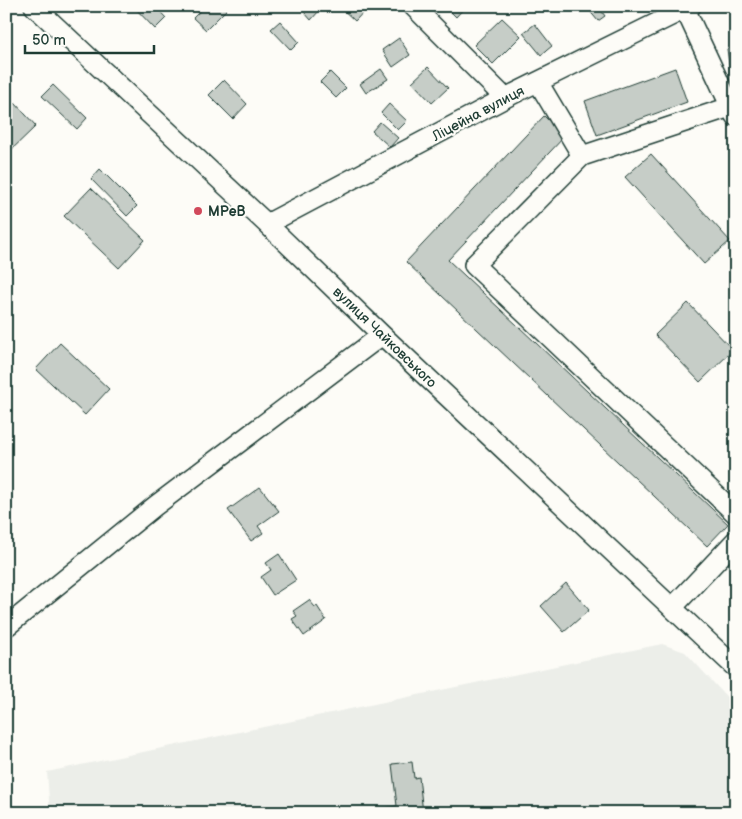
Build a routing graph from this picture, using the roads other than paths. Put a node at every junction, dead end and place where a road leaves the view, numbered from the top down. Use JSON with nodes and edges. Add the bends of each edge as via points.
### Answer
{"nodes":[{"id":1,"x":34,"y":6,"type":"edge"},
{"id":2,"x":413,"y":6,"type":"edge"},
{"id":3,"x":688,"y":8,"type":"edge"},
{"id":4,"x":538,"y":82,"type":"junction"},
{"id":5,"x":504,"y":98,"type":"junction"},
{"id":6,"x":734,"y":109,"type":"edge"},
{"id":7,"x":582,"y":156,"type":"junction"},
{"id":8,"x":267,"y":224,"type":"junction"},
{"id":9,"x":382,"y":335,"type":"junction"},
{"id":10,"x":736,"y":514,"type":"edge"},
{"id":11,"x":736,"y":540,"type":"edge"},
{"id":12,"x":672,"y":608,"type":"junction"},
{"id":13,"x":6,"y":627,"type":"edge"},
{"id":14,"x":736,"y":668,"type":"edge"}],
"edges":[{"from":1,"to":8,"type":"street","name":"вулиця Чайковського"},
{"from":2,"to":5,"type":"street"},
{"from":3,"to":4,"type":"street","name":"Ліцейна вулиця"},
{"from":3,"to":6,"type":"street"},
{"from":4,"to":5,"type":"street","name":"Ліцейна вулиця"},
{"from":4,"to":7,"type":"street"},
{"from":5,"to":8,"type":"street","name":"Ліцейна вулиця"},
{"from":6,"to":7,"type":"street"},
{"from":7,"to":10,"type":"street","via":[[474,265]]},
{"from":8,"to":9,"type":"street","name":"вулиця Чайковського"},
{"from":9,"to":12,"type":"street","name":"вулиця Чайковського"},
{"from":9,"to":13,"type":"street","via":[[155,506]]},
{"from":11,"to":12,"type":"street"},
{"from":12,"to":14,"type":"street","name":"вулиця Чайковського"}]}
